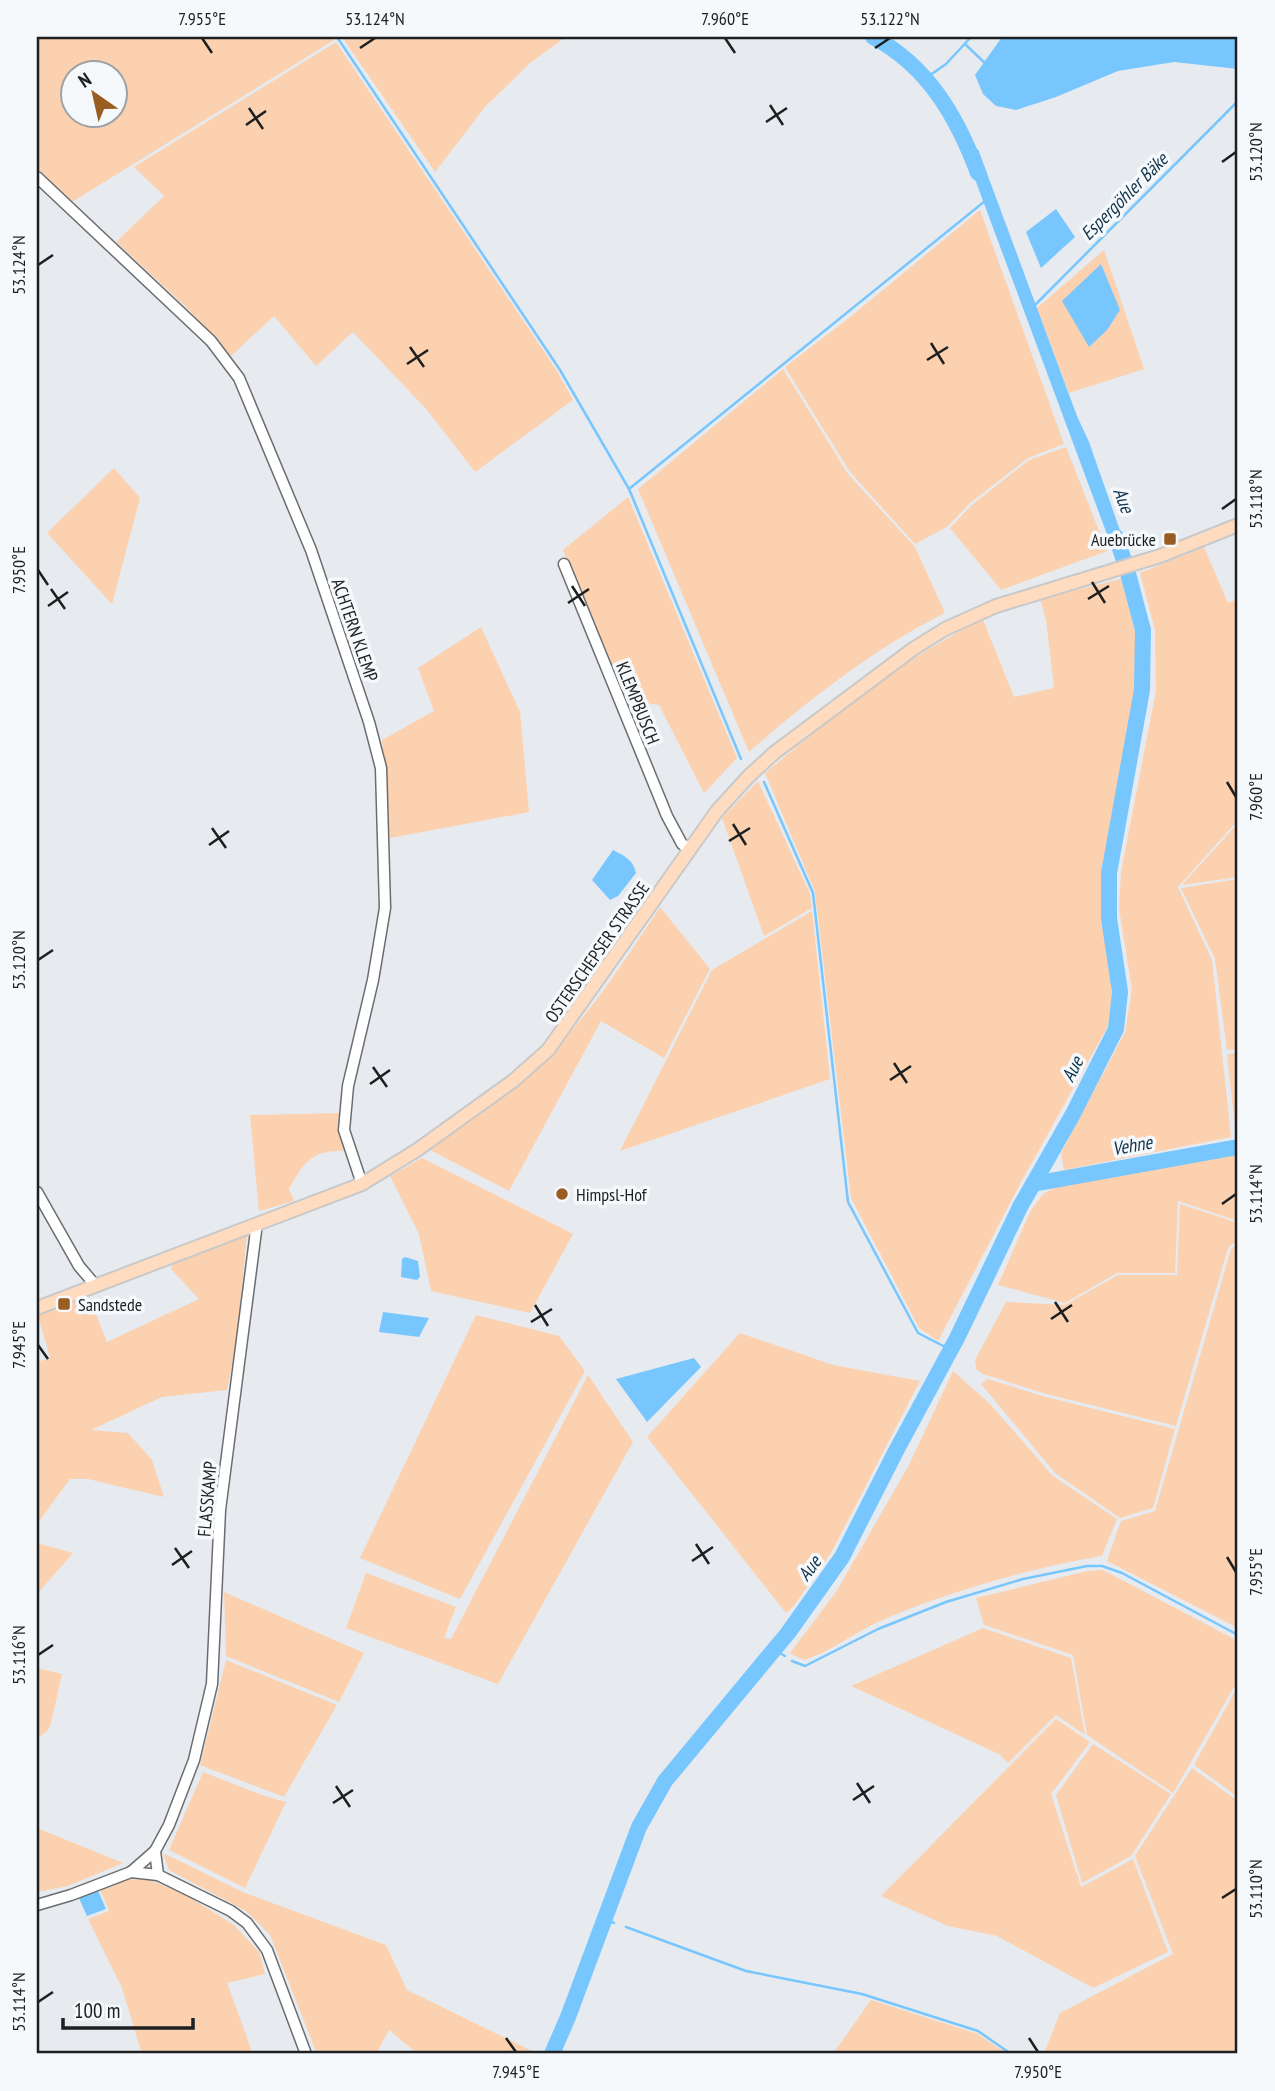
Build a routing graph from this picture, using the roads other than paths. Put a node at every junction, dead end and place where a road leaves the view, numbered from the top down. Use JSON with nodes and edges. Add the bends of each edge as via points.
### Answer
{"nodes":[{"id":1,"x":37,"y":177,"type":"edge"},
{"id":2,"x":1238,"y":525,"type":"edge"},
{"id":3,"x":564,"y":564,"type":"dead end"},
{"id":4,"x":690,"y":849,"type":"junction"},
{"id":5,"x":362,"y":1184,"type":"junction"},
{"id":6,"x":37,"y":1192,"type":"edge"},
{"id":7,"x":255,"y":1225,"type":"junction"},
{"id":8,"x":96,"y":1286,"type":"junction"},
{"id":9,"x":37,"y":1308,"type":"edge"},
{"id":10,"x":155,"y":1851,"type":"junction"},
{"id":11,"x":131,"y":1872,"type":"junction"},
{"id":12,"x":158,"y":1875,"type":"junction"},
{"id":13,"x":37,"y":1905,"type":"edge"},
{"id":14,"x":306,"y":2054,"type":"edge"}],
"edges":[{"from":1,"to":5,"type":"street","name":"ACHTERN KLEMP","via":[[211,341],[239,378],[311,550],[369,722],[381,768],[385,908],[348,1086],[344,1130]]},
{"from":2,"to":4,"type":"main road","name":"OSTERSCHEPSER STRASSE","via":[[1142,562],[996,606],[951,626],[913,649],[775,753],[717,811]]},
{"from":3,"to":4,"type":"street","name":"KLEMPBUSCH","via":[[667,816],[682,844]]},
{"from":4,"to":5,"type":"main road","name":"OSTERSCHEPSER STRASSE","via":[[548,1050],[513,1081]]},
{"from":5,"to":7,"type":"main road","name":"OSTERSCHEPSER STRASSE"},
{"from":6,"to":8,"type":"street","via":[[79,1266]]},
{"from":7,"to":8,"type":"main road","name":"OSTERSCHEPSER STRASSE"},
{"from":7,"to":10,"type":"street","name":"FLASSKAMP","via":[[220,1510],[212,1684],[194,1760]]},
{"from":8,"to":9,"type":"main road","name":"OSTERSCHEPSER STRASSE"},
{"from":10,"to":11,"type":"street","name":"FLASSKAMP"},
{"from":10,"to":12,"type":"street"},
{"from":11,"to":12,"type":"street"},
{"from":11,"to":13,"type":"street"},
{"from":12,"to":14,"type":"street","via":[[231,1911],[256,1933],[267,1950]]}]}
